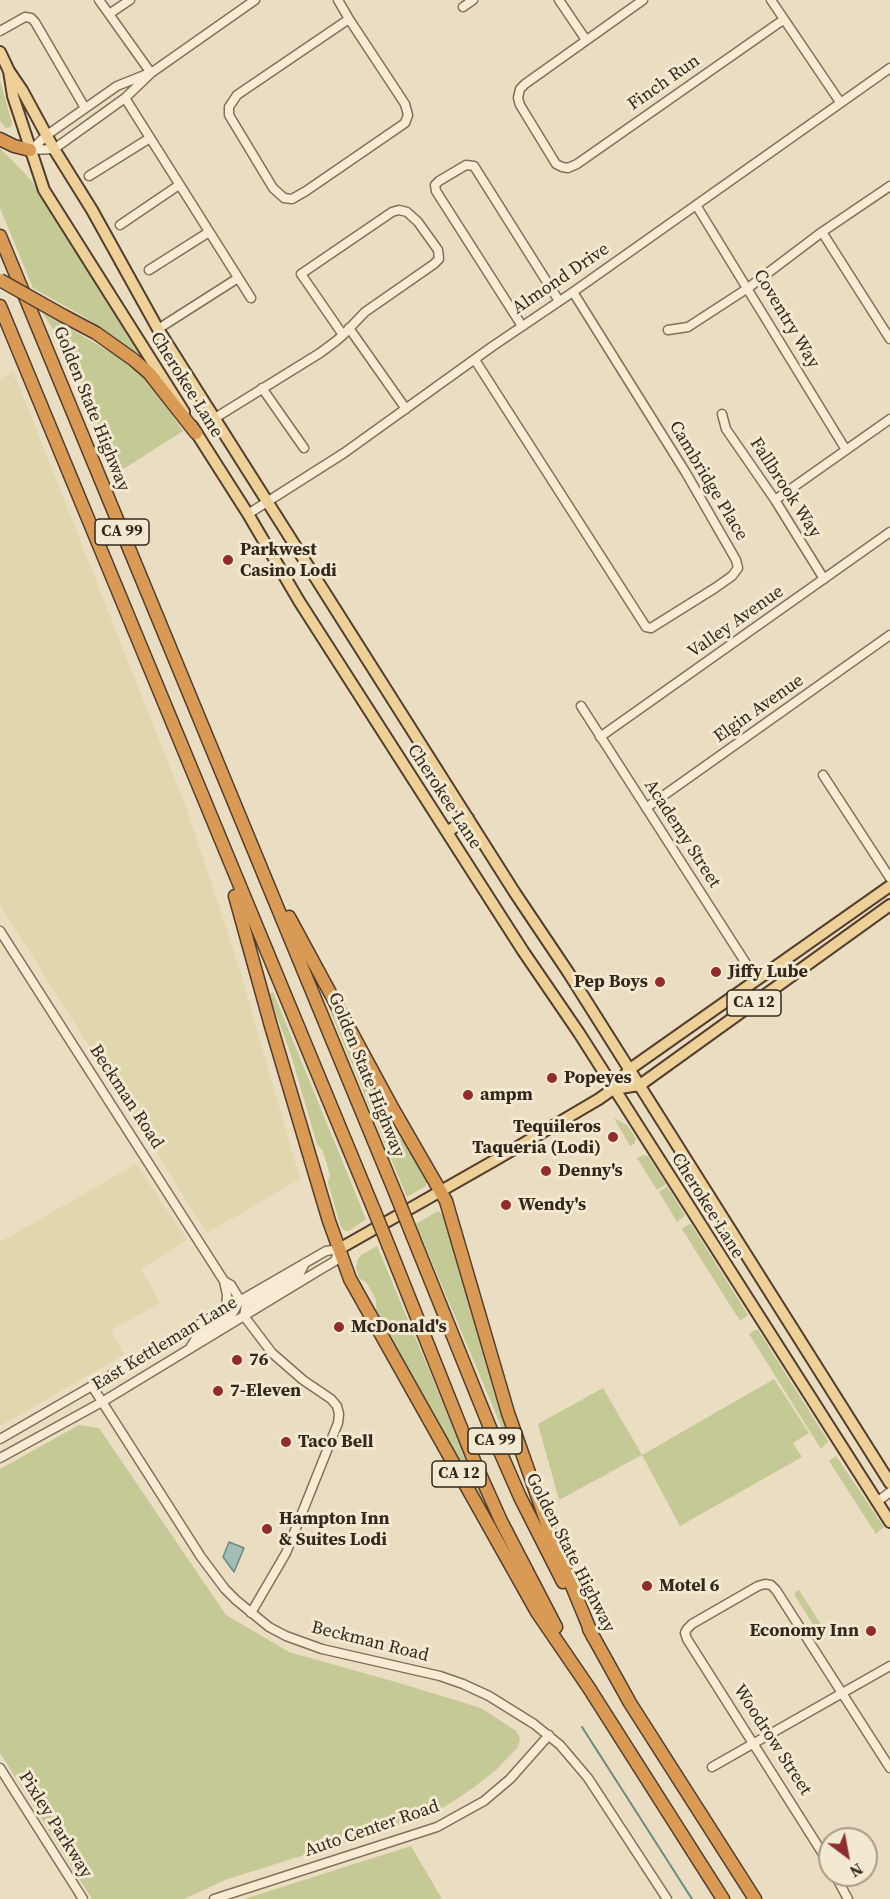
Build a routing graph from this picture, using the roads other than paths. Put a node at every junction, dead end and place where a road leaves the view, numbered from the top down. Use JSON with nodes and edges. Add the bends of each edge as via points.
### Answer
{"nodes":[{"id":1,"x":99,"y":0,"type":"edge"},
{"id":2,"x":130,"y":0,"type":"edge"},
{"id":3,"x":255,"y":0,"type":"edge"},
{"id":4,"x":338,"y":0,"type":"edge"},
{"id":5,"x":473,"y":0,"type":"edge"},
{"id":6,"x":559,"y":0,"type":"edge"},
{"id":7,"x":643,"y":0,"type":"edge"},
{"id":8,"x":771,"y":0,"type":"edge"},
{"id":9,"x":464,"y":7,"type":"dead end"},
{"id":10,"x":109,"y":14,"type":"junction"},
{"id":11,"x":350,"y":19,"type":"junction"},
{"id":12,"x":783,"y":20,"type":"junction"},
{"id":13,"x":0,"y":31,"type":"edge"},
{"id":14,"x":586,"y":40,"type":"junction"},
{"id":15,"x":0,"y":52,"type":"edge"},
{"id":16,"x":890,"y":68,"type":"edge"},
{"id":17,"x":9,"y":71,"type":"junction"},
{"id":18,"x":151,"y":73,"type":"junction"},
{"id":19,"x":125,"y":98,"type":"junction"},
{"id":20,"x":840,"y":102,"type":"junction"},
{"id":21,"x":85,"y":108,"type":"junction"},
{"id":22,"x":47,"y":135,"type":"junction"},
{"id":23,"x":0,"y":138,"type":"edge"},
{"id":24,"x":150,"y":138,"type":"junction"},
{"id":25,"x":54,"y":149,"type":"junction"},
{"id":26,"x":30,"y":150,"type":"junction"},
{"id":27,"x":89,"y":176,"type":"dead end"},
{"id":28,"x":179,"y":185,"type":"junction"},
{"id":29,"x":890,"y":186,"type":"edge"},
{"id":30,"x":696,"y":205,"type":"junction"},
{"id":31,"x":120,"y":225,"type":"dead end"},
{"id":32,"x":208,"y":232,"type":"junction"},
{"id":33,"x":822,"y":232,"type":"junction"},
{"id":34,"x":0,"y":236,"type":"edge"},
{"id":35,"x":148,"y":270,"type":"dead end"},
{"id":36,"x":238,"y":278,"type":"junction"},
{"id":37,"x":0,"y":280,"type":"edge"},
{"id":38,"x":748,"y":288,"type":"junction"},
{"id":39,"x":573,"y":292,"type":"junction"},
{"id":40,"x":251,"y":297,"type":"dead end"},
{"id":41,"x":560,"y":301,"type":"junction"},
{"id":42,"x":0,"y":306,"type":"edge"},
{"id":43,"x":522,"y":326,"type":"junction"},
{"id":44,"x":349,"y":328,"type":"junction"},
{"id":45,"x":158,"y":329,"type":"junction"},
{"id":46,"x":668,"y":330,"type":"dead end"},
{"id":47,"x":343,"y":335,"type":"junction"},
{"id":48,"x":890,"y":339,"type":"edge"},
{"id":49,"x":475,"y":360,"type":"junction"},
{"id":50,"x":262,"y":388,"type":"junction"},
{"id":51,"x":406,"y":409,"type":"junction"},
{"id":52,"x":722,"y":414,"type":"dead end"},
{"id":53,"x":214,"y":418,"type":"junction"},
{"id":54,"x":890,"y":419,"type":"edge"},
{"id":55,"x":196,"y":433,"type":"junction"},
{"id":56,"x":304,"y":448,"type":"dead end"},
{"id":57,"x":846,"y":450,"type":"junction"},
{"id":58,"x":775,"y":500,"type":"junction"},
{"id":59,"x":267,"y":501,"type":"junction"},
{"id":60,"x":248,"y":513,"type":"junction"},
{"id":61,"x":890,"y":532,"type":"edge"},
{"id":62,"x":824,"y":579,"type":"junction"},
{"id":63,"x":890,"y":636,"type":"edge"},
{"id":64,"x":581,"y":706,"type":"dead end"},
{"id":65,"x":600,"y":737,"type":"junction"},
{"id":66,"x":823,"y":775,"type":"dead end"},
{"id":67,"x":646,"y":808,"type":"junction"},
{"id":68,"x":468,"y":818,"type":"junction"},
{"id":69,"x":244,"y":827,"type":"junction"},
{"id":70,"x":447,"y":832,"type":"junction"},
{"id":71,"x":222,"y":847,"type":"junction"},
{"id":72,"x":890,"y":878,"type":"edge"},
{"id":73,"x":890,"y":886,"type":"edge"},
{"id":74,"x":890,"y":905,"type":"edge"},
{"id":75,"x":0,"y":930,"type":"edge"},
{"id":76,"x":756,"y":979,"type":"junction"},
{"id":77,"x":630,"y":1069,"type":"junction"},
{"id":78,"x":640,"y":1085,"type":"junction"},
{"id":79,"x":613,"y":1089,"type":"junction"},
{"id":80,"x":441,"y":1192,"type":"junction"},
{"id":81,"x":339,"y":1249,"type":"junction"},
{"id":82,"x":305,"y":1263,"type":"junction"},
{"id":83,"x":224,"y":1281,"type":"junction"},
{"id":84,"x":240,"y":1300,"type":"junction"},
{"id":85,"x":226,"y":1308,"type":"junction"},
{"id":86,"x":244,"y":1316,"type":"junction"},
{"id":87,"x":189,"y":1350,"type":"junction"},
{"id":88,"x":92,"y":1386,"type":"junction"},
{"id":89,"x":102,"y":1402,"type":"junction"},
{"id":90,"x":0,"y":1439,"type":"edge"},
{"id":91,"x":0,"y":1458,"type":"edge"},
{"id":92,"x":890,"y":1483,"type":"edge"},
{"id":93,"x":890,"y":1492,"type":"edge"},
{"id":94,"x":877,"y":1502,"type":"junction"},
{"id":95,"x":890,"y":1522,"type":"edge"},
{"id":96,"x":251,"y":1613,"type":"junction"},
{"id":97,"x":593,"y":1637,"type":"junction"},
{"id":98,"x":890,"y":1666,"type":"edge"},
{"id":99,"x":591,"y":1691,"type":"junction"},
{"id":100,"x":843,"y":1694,"type":"junction"},
{"id":101,"x":549,"y":1735,"type":"junction"},
{"id":102,"x":754,"y":1743,"type":"junction"},
{"id":103,"x":712,"y":1767,"type":"dead end"},
{"id":104,"x":0,"y":1768,"type":"edge"},
{"id":105,"x":890,"y":1768,"type":"edge"},
{"id":106,"x":818,"y":1846,"type":"edge"},
{"id":107,"x":82,"y":1899,"type":"edge"},
{"id":108,"x":214,"y":1899,"type":"edge"},
{"id":109,"x":667,"y":1899,"type":"edge"},
{"id":110,"x":723,"y":1899,"type":"edge"},
{"id":111,"x":755,"y":1899,"type":"edge"}],
"edges":[{"from":1,"to":10,"type":"street"},
{"from":2,"to":10,"type":"street"},
{"from":3,"to":18,"type":"street"},
{"from":4,"to":11,"type":"street"},
{"from":5,"to":9,"type":"street"},
{"from":6,"to":14,"type":"street"},
{"from":7,"to":14,"type":"street"},
{"from":8,"to":12,"type":"street"},
{"from":10,"to":18,"type":"street"},
{"from":11,"to":11,"type":"street","via":[[237,95],[229,107],[229,115],[273,188],[284,198],[292,199],[306,191],[405,123],[408,115],[405,104]]},
{"from":12,"to":14,"type":"street","name":"Finch Run","via":[[568,168],[556,164],[518,98],[525,84]]},
{"from":12,"to":20,"type":"street"},
{"from":13,"to":21,"type":"street","via":[[25,17],[31,18]]},
{"from":15,"to":17,"type":"main road","name":"Cherokee Lane"},
{"from":16,"to":20,"type":"street","name":"Almond Drive"},
{"from":17,"to":22,"type":"main road","name":"Cherokee Lane"},
{"from":17,"to":26,"type":"main road","name":"Cherokee Lane"},
{"from":18,"to":19,"type":"street"},
{"from":18,"to":21,"type":"street","via":[[117,86]]},
{"from":19,"to":24,"type":"street"},
{"from":19,"to":25,"type":"street"},
{"from":20,"to":30,"type":"street","name":"Almond Drive"},
{"from":21,"to":22,"type":"street"},
{"from":22,"to":25,"type":"main road","name":"Cherokee Lane"},
{"from":22,"to":26,"type":"street"},
{"from":23,"to":26,"type":"highway"},
{"from":24,"to":27,"type":"street"},
{"from":24,"to":28,"type":"street"},
{"from":25,"to":26,"type":"street"},
{"from":25,"to":45,"type":"main road","name":"Cherokee Lane"},
{"from":26,"to":55,"type":"main road","name":"Cherokee Lane","via":[[51,203]]},
{"from":28,"to":31,"type":"street"},
{"from":28,"to":32,"type":"street"},
{"from":29,"to":33,"type":"street"},
{"from":30,"to":38,"type":"street","name":"Coventry Way"},
{"from":30,"to":39,"type":"street","name":"Almond Drive"},
{"from":32,"to":35,"type":"street"},
{"from":32,"to":36,"type":"street"},
{"from":33,"to":38,"type":"street"},
{"from":33,"to":48,"type":"street"},
{"from":34,"to":69,"type":"highway","name":"Golden State Highway","number":"CA 99"},
{"from":36,"to":40,"type":"street"},
{"from":36,"to":45,"type":"street"},
{"from":37,"to":55,"type":"highway","bridge":true,"via":[[96,333],[134,360],[149,373]]},
{"from":38,"to":46,"type":"street","via":[[688,327]]},
{"from":38,"to":57,"type":"street","name":"Coventry Way"},
{"from":39,"to":41,"type":"street","name":"Almond Drive"},
{"from":39,"to":49,"type":"street","name":"Cambridge Place","via":[[736,560],[738,568],[732,576],[715,588],[651,628],[646,627]]},
{"from":41,"to":43,"type":"street","name":"Almond Drive"},
{"from":41,"to":43,"type":"street","via":[[474,166],[466,165],[439,181],[436,191]]},
{"from":42,"to":71,"type":"highway","number":"CA 99"},
{"from":43,"to":49,"type":"street","name":"Almond Drive"},
{"from":44,"to":47,"type":"street"},
{"from":44,"to":47,"type":"street","via":[[439,259],[438,250],[406,212],[392,212],[301,274]]},
{"from":44,"to":51,"type":"street"},
{"from":45,"to":53,"type":"main road","name":"Cherokee Lane"},
{"from":47,"to":50,"type":"street"},
{"from":49,"to":51,"type":"street","name":"Almond Drive"},
{"from":50,"to":53,"type":"street"},
{"from":50,"to":56,"type":"street"},
{"from":51,"to":59,"type":"street","name":"Almond Drive"},
{"from":52,"to":58,"type":"street","name":"Fallbrook Way","via":[[726,429]]},
{"from":53,"to":59,"type":"main road","name":"Cherokee Lane"},
{"from":54,"to":57,"type":"street"},
{"from":55,"to":60,"type":"main road","name":"Cherokee Lane"},
{"from":57,"to":58,"type":"street"},
{"from":58,"to":62,"type":"street","name":"Fallbrook Way"},
{"from":59,"to":60,"type":"street","name":"Almond Drive"},
{"from":59,"to":68,"type":"main road","name":"Cherokee Lane"},
{"from":60,"to":70,"type":"main road","name":"Cherokee Lane","via":[[291,588]]},
{"from":61,"to":62,"type":"street","name":"Valley Avenue"},
{"from":62,"to":65,"type":"street","name":"Valley Avenue"},
{"from":63,"to":67,"type":"street","name":"Elgin Avenue"},
{"from":64,"to":65,"type":"street","name":"Academy Street"},
{"from":65,"to":67,"type":"street","name":"Academy Street"},
{"from":66,"to":72,"type":"street"},
{"from":67,"to":76,"type":"street","name":"Academy Street"},
{"from":68,"to":70,"type":"main road"},
{"from":68,"to":77,"type":"main road","name":"Cherokee Lane"},
{"from":69,"to":80,"type":"highway","via":[[302,942]]},
{"from":69,"to":97,"type":"highway","name":"Golden State Highway","number":"CA 99","bridge":true,"via":[[486,1421],[520,1497]]},
{"from":70,"to":79,"type":"main road","name":"Cherokee Lane"},
{"from":71,"to":81,"type":"highway"},
{"from":71,"to":99,"type":"highway","number":"CA 99","bridge":true,"via":[[501,1521]]},
{"from":73,"to":76,"type":"main road","name":"East Kettleman Lane","number":"CA 12"},
{"from":74,"to":78,"type":"main road","name":"East Kettleman Lane","number":"CA 12"},
{"from":75,"to":83,"type":"street","name":"Beckman Road"},
{"from":76,"to":77,"type":"main road","name":"East Kettleman Lane","number":"CA 12"},
{"from":77,"to":78,"type":"main road","name":"Cherokee Lane"},
{"from":77,"to":79,"type":"main road","name":"East Kettleman Lane","number":"CA 12"},
{"from":78,"to":79,"type":"main road","name":"East Kettleman Lane","number":"CA 12"},
{"from":78,"to":92,"type":"main road","name":"Cherokee Lane"},
{"from":79,"to":80,"type":"main road","name":"East Kettleman Lane","number":"CA 12"},
{"from":79,"to":94,"type":"main road","name":"Cherokee Lane"},
{"from":80,"to":81,"type":"main road","name":"East Kettleman Lane","number":"CA 12"},
{"from":80,"to":97,"type":"highway","via":[[508,1413],[551,1535]]},
{"from":81,"to":82,"type":"street","name":"East Kettleman Lane","via":[[326,1251]]},
{"from":81,"to":86,"type":"street","name":"East Kettleman Lane","via":[[335,1261]]},
{"from":81,"to":99,"type":"highway","number":"CA 12","via":[[350,1279],[537,1612]]},
{"from":82,"to":84,"type":"street","name":"East Kettleman Lane"},
{"from":82,"to":86,"type":"street","via":[[300,1273],[246,1305]]},
{"from":83,"to":84,"type":"street","name":"Beckman Road"},
{"from":83,"to":85,"type":"street","name":"Beckman Road"},
{"from":84,"to":85,"type":"street","name":"East Kettleman Lane"},
{"from":84,"to":87,"type":"street","via":[[231,1316],[196,1338]]},
{"from":85,"to":88,"type":"street","name":"East Kettleman Lane"},
{"from":86,"to":87,"type":"street","name":"East Kettleman Lane"},
{"from":86,"to":96,"type":"street","via":[[272,1353],[331,1399],[339,1414],[286,1553]]},
{"from":87,"to":89,"type":"street","name":"East Kettleman Lane"},
{"from":88,"to":89,"type":"street","name":"Beckman Road"},
{"from":88,"to":90,"type":"street","name":"East Kettleman Lane"},
{"from":89,"to":91,"type":"street","name":"East Kettleman Lane"},
{"from":89,"to":96,"type":"street","name":"Beckman Road","via":[[214,1575]]},
{"from":93,"to":94,"type":"street"},
{"from":94,"to":95,"type":"main road","name":"Cherokee Lane"},
{"from":96,"to":101,"type":"street","name":"Beckman Road","via":[[269,1627],[322,1649],[463,1684]]},
{"from":97,"to":111,"type":"highway","name":"Golden State Highway","number":"CA 99","via":[[630,1703]]},
{"from":98,"to":100,"type":"street"},
{"from":99,"to":110,"type":"highway","number":"CA 99"},
{"from":100,"to":102,"type":"street"},
{"from":100,"to":102,"type":"street","name":"Woodrow Street","via":[[776,1590],[765,1584],[758,1587],[692,1624],[686,1633]]},
{"from":100,"to":105,"type":"street"},
{"from":101,"to":108,"type":"street","name":"Auto Center Road","via":[[510,1779],[484,1801],[436,1827]]},
{"from":101,"to":109,"type":"street","name":"Beckman Road","via":[[588,1778]]},
{"from":102,"to":103,"type":"street"},
{"from":102,"to":106,"type":"street","name":"Woodrow Street"},
{"from":104,"to":107,"type":"street","name":"Pixley Parkway"}]}
